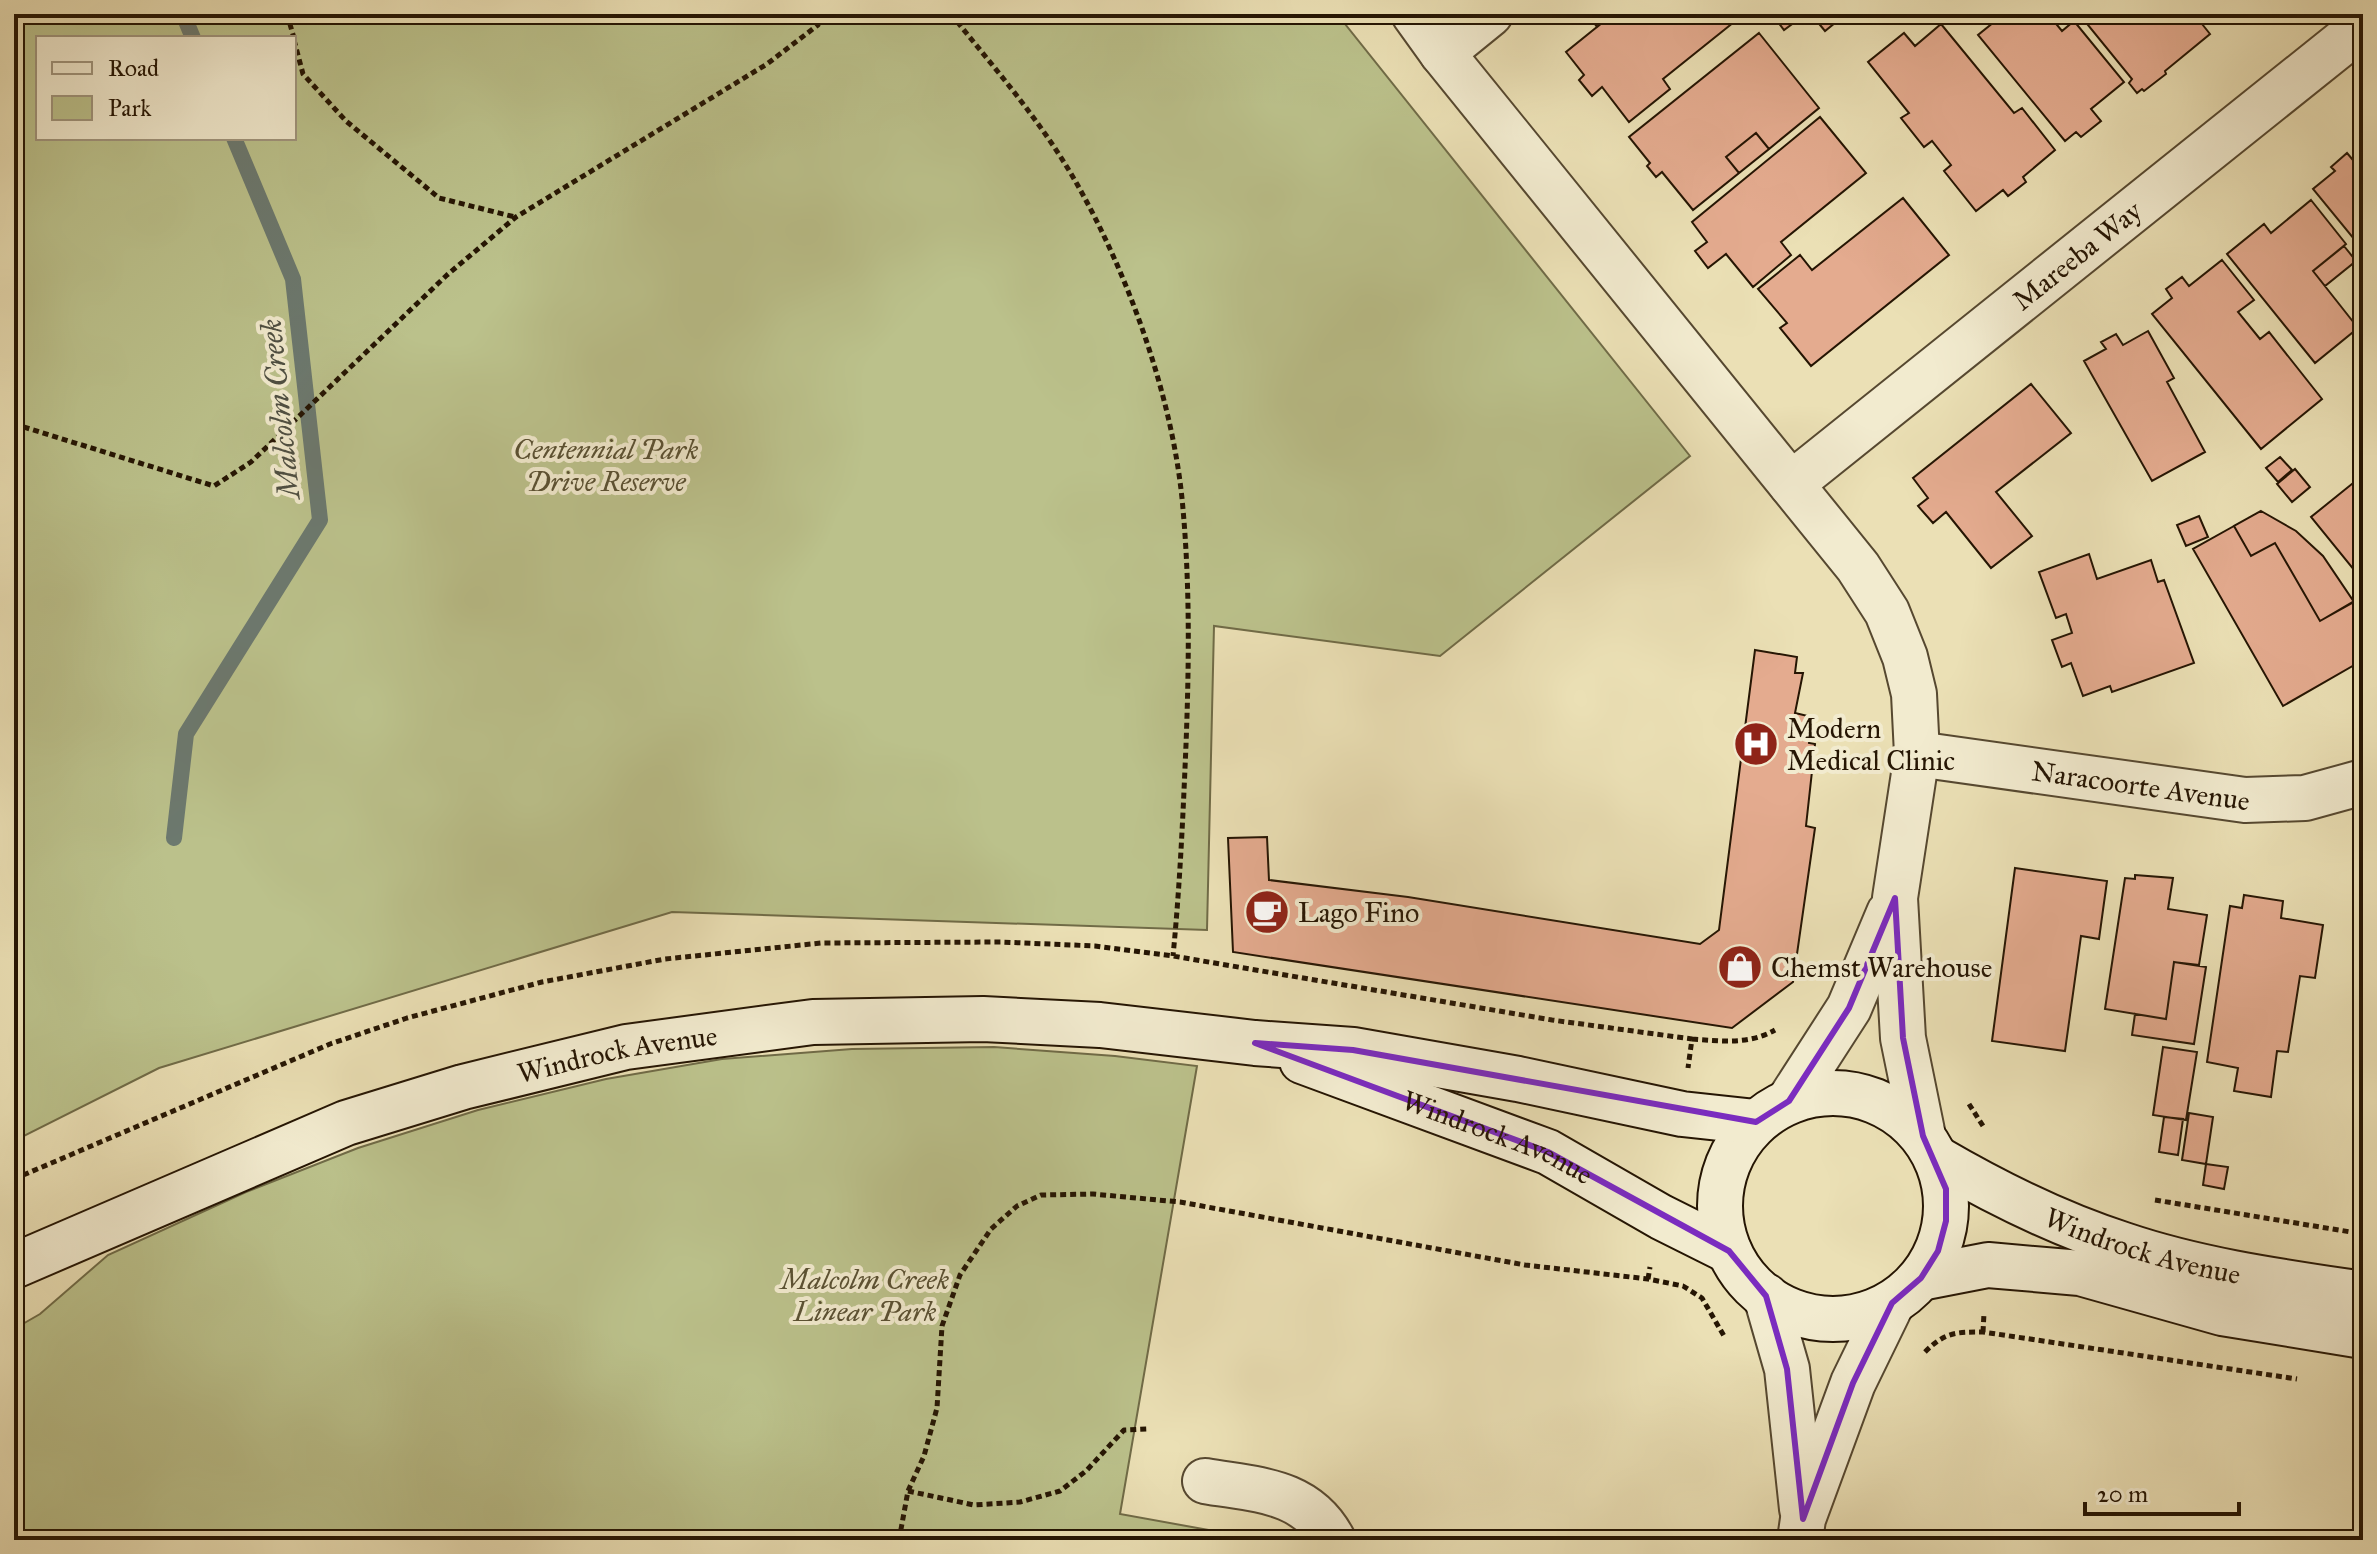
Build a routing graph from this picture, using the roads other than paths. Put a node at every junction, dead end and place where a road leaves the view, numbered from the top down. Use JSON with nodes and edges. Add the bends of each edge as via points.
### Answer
{"nodes":[{"id":1,"x":1414,"y":14,"type":"edge"},
{"id":2,"x":1490,"y":14,"type":"edge"},
{"id":3,"x":2363,"y":26,"type":"edge"},
{"id":4,"x":1442,"y":53,"type":"junction"},
{"id":5,"x":1791,"y":484,"type":"junction"},
{"id":6,"x":1917,"y":754,"type":"junction"},
{"id":7,"x":2363,"y":782,"type":"edge"},
{"id":8,"x":1895,"y":898,"type":"junction"},
{"id":9,"x":1255,"y":1043,"type":"junction"},
{"id":10,"x":1772,"y":1111,"type":"junction"},
{"id":11,"x":1929,"y":1147,"type":"junction"},
{"id":12,"x":1729,"y":1251,"type":"junction"},
{"id":13,"x":14,"y":1266,"type":"edge"},
{"id":14,"x":1907,"y":1291,"type":"junction"},
{"id":15,"x":2363,"y":1294,"type":"edge"},
{"id":16,"x":1766,"y":1296,"type":"junction"},
{"id":17,"x":2363,"y":1336,"type":"edge"},
{"id":18,"x":1205,"y":1481,"type":"dead end"},
{"id":19,"x":1801,"y":1530,"type":"edge"},
{"id":20,"x":1333,"y":1540,"type":"edge"}],
"edges":[{"from":1,"to":4,"type":"street"},
{"from":2,"to":4,"type":"street"},
{"from":3,"to":5,"type":"street","name":"Mareeba Way"},
{"from":4,"to":5,"type":"street"},
{"from":5,"to":6,"type":"street","via":[[1887,612],[1914,694]]},
{"from":6,"to":7,"type":"street","name":"Naracoorte Avenue","via":[[2245,800],[2305,798]]},
{"from":6,"to":8,"type":"street"},
{"from":8,"to":10,"type":"street","via":[[1849,1008]]},
{"from":8,"to":11,"type":"street","via":[[1903,1038]]},
{"from":9,"to":10,"type":"street","name":"Windrock Avenue","via":[[1353,1050],[1682,1114]]},
{"from":9,"to":12,"type":"street","name":"Windrock Avenue","via":[[1548,1152]]},
{"from":9,"to":13,"type":"street","name":"Windrock Avenue","via":[[1100,1025],[983,1019],[813,1022],[626,1047],[463,1087],[346,1123]]},
{"from":10,"to":11,"type":"street","via":[[1825,1092],[1862,1096],[1895,1111]]},
{"from":10,"to":12,"type":"street","via":[[1734,1150],[1722,1182],[1720,1217]]},
{"from":11,"to":14,"type":"street","via":[[1946,1189],[1946,1221],[1938,1251]]},
{"from":11,"to":15,"type":"street","name":"Windrock Avenue","via":[[2000,1195],[2124,1245],[2211,1268]]},
{"from":12,"to":16,"type":"street"},
{"from":14,"to":16,"type":"street","via":[[1862,1316],[1828,1319],[1796,1312]]},
{"from":14,"to":17,"type":"street","name":"Windrock Avenue","via":[[1988,1265],[2080,1273],[2222,1313]]},
{"from":14,"to":19,"type":"street","via":[[1853,1383]]},
{"from":16,"to":19,"type":"street","via":[[1787,1369]]},
{"from":18,"to":20,"type":"street","via":[[1276,1493],[1307,1507]]}]}
